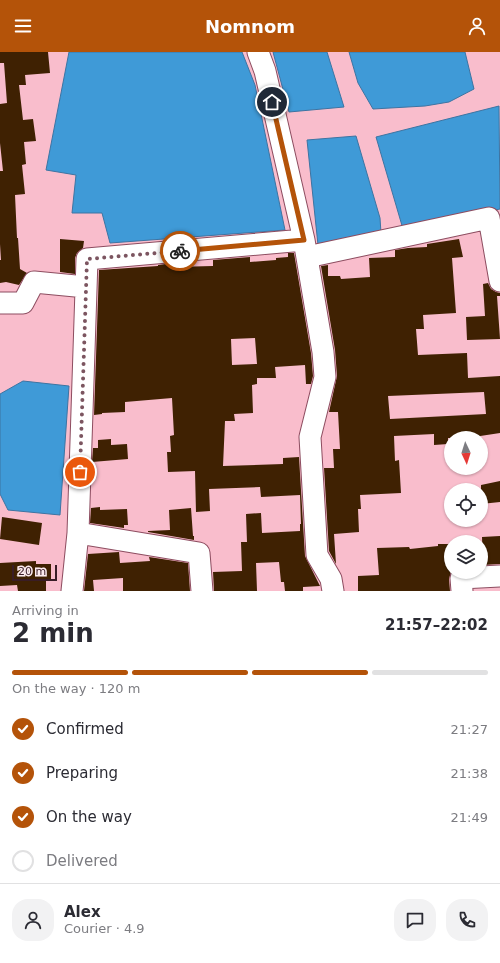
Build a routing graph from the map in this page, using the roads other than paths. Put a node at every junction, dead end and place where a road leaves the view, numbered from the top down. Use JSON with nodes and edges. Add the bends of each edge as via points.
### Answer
{"nodes":[{"id":1,"x":258,"y":52,"type":"edge"},
{"id":2,"x":306,"y":249,"type":"junction"},
{"id":3,"x":500,"y":281,"type":"edge"},
{"id":4,"x":86,"y":288,"type":"junction"},
{"id":5,"x":0,"y":303,"type":"edge"},
{"id":6,"x":78,"y":533,"type":"junction"},
{"id":7,"x":500,"y":576,"type":"edge"},
{"id":8,"x":72,"y":591,"type":"edge"},
{"id":9,"x":202,"y":591,"type":"edge"},
{"id":10,"x":333,"y":591,"type":"edge"},
{"id":11,"x":462,"y":591,"type":"edge"}],
"edges":[{"from":1,"to":2,"type":"street","via":[[265,71]]},
{"from":2,"to":3,"type":"street","via":[[489,218]]},
{"from":2,"to":4,"type":"street","via":[[87,259]]},
{"from":2,"to":10,"type":"street","via":[[325,377],[310,437],[317,555],[331,579]]},
{"from":4,"to":5,"type":"street","via":[[34,282],[23,303]]},
{"from":4,"to":6,"type":"street"},
{"from":6,"to":8,"type":"street"},
{"from":6,"to":9,"type":"street","via":[[199,553]]},
{"from":7,"to":11,"type":"street","via":[[462,578]]}]}
